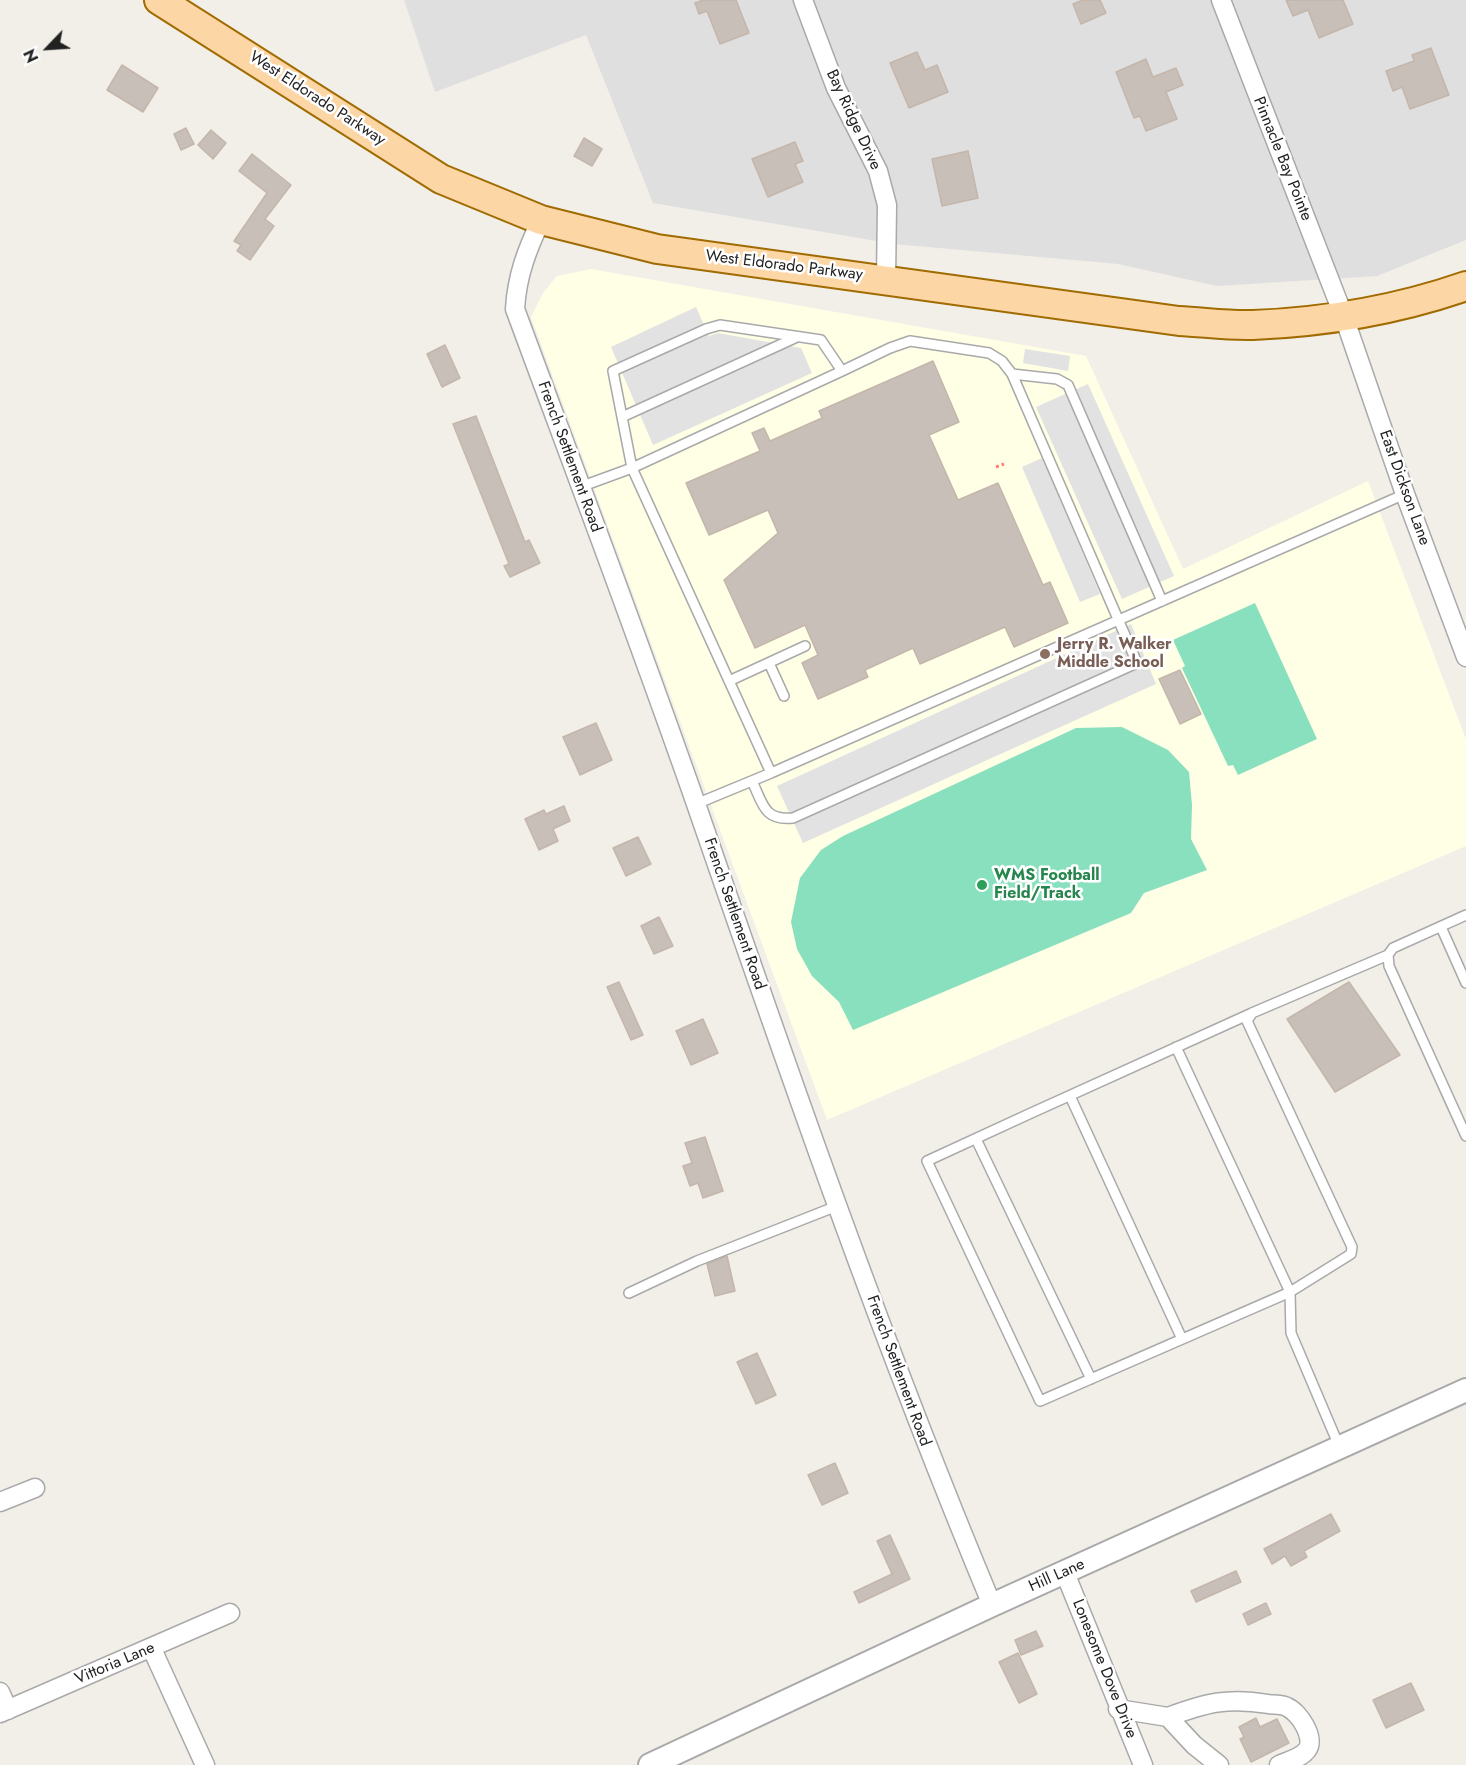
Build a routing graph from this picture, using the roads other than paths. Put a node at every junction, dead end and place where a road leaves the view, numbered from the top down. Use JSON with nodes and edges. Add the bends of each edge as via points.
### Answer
{"nodes":[{"id":1,"x":159,"y":0,"type":"edge"},
{"id":2,"x":803,"y":0,"type":"edge"},
{"id":3,"x":1221,"y":0,"type":"edge"},
{"id":4,"x":541,"y":220,"type":"junction"},
{"id":5,"x":886,"y":279,"type":"junction"},
{"id":6,"x":1466,"y":286,"type":"edge"},
{"id":7,"x":1344,"y":317,"type":"junction"},
{"id":8,"x":798,"y":337,"type":"junction"},
{"id":9,"x":842,"y":371,"type":"junction"},
{"id":10,"x":1012,"y":374,"type":"junction"},
{"id":11,"x":622,"y":417,"type":"junction"},
{"id":12,"x":632,"y":468,"type":"junction"},
{"id":13,"x":580,"y":486,"type":"junction"},
{"id":14,"x":1405,"y":494,"type":"junction"},
{"id":15,"x":1162,"y":601,"type":"junction"},
{"id":16,"x":1119,"y":620,"type":"junction"},
{"id":17,"x":805,"y":646,"type":"dead end"},
{"id":18,"x":1466,"y":657,"type":"edge"},
{"id":19,"x":769,"y":663,"type":"junction"},
{"id":20,"x":729,"y":681,"type":"junction"},
{"id":21,"x":784,"y":696,"type":"dead end"},
{"id":22,"x":771,"y":773,"type":"junction"},
{"id":23,"x":752,"y":781,"type":"junction"},
{"id":24,"x":696,"y":804,"type":"junction"},
{"id":25,"x":1466,"y":915,"type":"edge"},
{"id":26,"x":1441,"y":927,"type":"junction"},
{"id":27,"x":1388,"y":955,"type":"junction"},
{"id":28,"x":1466,"y":983,"type":"edge"},
{"id":29,"x":1252,"y":1013,"type":"junction"},
{"id":30,"x":1176,"y":1047,"type":"junction"},
{"id":31,"x":1070,"y":1096,"type":"junction"},
{"id":32,"x":1466,"y":1136,"type":"edge"},
{"id":33,"x":976,"y":1139,"type":"junction"},
{"id":34,"x":837,"y":1206,"type":"junction"},
{"id":35,"x":1290,"y":1292,"type":"junction"},
{"id":36,"x":629,"y":1293,"type":"dead end"},
{"id":37,"x":1182,"y":1339,"type":"junction"},
{"id":38,"x":1091,"y":1379,"type":"junction"},
{"id":39,"x":1466,"y":1390,"type":"edge"},
{"id":40,"x":1340,"y":1449,"type":"junction"},
{"id":41,"x":34,"y":1488,"type":"dead end"},
{"id":42,"x":0,"y":1502,"type":"edge"},
{"id":43,"x":1065,"y":1573,"type":"junction"},
{"id":44,"x":992,"y":1605,"type":"junction"},
{"id":45,"x":230,"y":1613,"type":"dead end"},
{"id":46,"x":152,"y":1649,"type":"junction"},
{"id":47,"x":0,"y":1692,"type":"edge"},
{"id":48,"x":1118,"y":1709,"type":"junction"},
{"id":49,"x":4,"y":1712,"type":"edge"},
{"id":50,"x":1168,"y":1717,"type":"junction"},
{"id":51,"x":205,"y":1765,"type":"edge"},
{"id":52,"x":650,"y":1765,"type":"edge"},
{"id":53,"x":1143,"y":1765,"type":"edge"},
{"id":54,"x":1219,"y":1765,"type":"edge"},
{"id":55,"x":1279,"y":1765,"type":"edge"}],
"edges":[{"from":1,"to":4,"type":"main road","name":"West Eldorado Parkway","via":[[441,179]]},
{"from":2,"to":5,"type":"street","name":"Bay Ridge Drive","via":[[836,88],[878,171],[886,205]]},
{"from":3,"to":7,"type":"street","name":"Pinnacle Bay Pointe"},
{"from":4,"to":5,"type":"main road","name":"West Eldorado Parkway","via":[[657,249]]},
{"from":4,"to":13,"type":"street","name":"French Settlement Road","via":[[523,258],[516,284],[516,309]]},
{"from":5,"to":7,"type":"main road","name":"West Eldorado Parkway","via":[[1179,321],[1253,325]]},
{"from":6,"to":7,"type":"main road","name":"West Eldorado Parkway","via":[[1421,302]]},
{"from":7,"to":14,"type":"street","name":"East Dickson Lane"},
{"from":8,"to":9,"type":"lane","via":[[821,340]]},
{"from":8,"to":11,"type":"lane"},
{"from":8,"to":11,"type":"lane","via":[[720,325],[613,371]]},
{"from":9,"to":10,"type":"lane","via":[[910,342],[989,353]]},
{"from":9,"to":12,"type":"lane"},
{"from":10,"to":15,"type":"lane","via":[[1057,379],[1068,386]]},
{"from":10,"to":16,"type":"lane"},
{"from":11,"to":12,"type":"lane"},
{"from":12,"to":13,"type":"lane"},
{"from":12,"to":20,"type":"lane"},
{"from":13,"to":24,"type":"street","name":"French Settlement Road"},
{"from":14,"to":15,"type":"lane"},
{"from":14,"to":18,"type":"street","name":"East Dickson Lane"},
{"from":15,"to":16,"type":"lane"},
{"from":16,"to":22,"type":"lane"},
{"from":16,"to":23,"type":"lane","via":[[1137,663],[793,818],[779,819],[767,813]]},
{"from":17,"to":19,"type":"lane"},
{"from":19,"to":20,"type":"lane"},
{"from":19,"to":21,"type":"lane"},
{"from":20,"to":22,"type":"lane"},
{"from":22,"to":23,"type":"lane"},
{"from":23,"to":24,"type":"lane"},
{"from":24,"to":34,"type":"street","name":"French Settlement Road"},
{"from":25,"to":26,"type":"lane"},
{"from":26,"to":27,"type":"lane","via":[[1393,948]]},
{"from":26,"to":28,"type":"lane"},
{"from":27,"to":29,"type":"lane"},
{"from":27,"to":32,"type":"lane","via":[[1389,966]]},
{"from":29,"to":30,"type":"lane"},
{"from":29,"to":35,"type":"lane","via":[[1247,1021],[1352,1247],[1351,1254]]},
{"from":30,"to":31,"type":"lane"},
{"from":30,"to":35,"type":"lane"},
{"from":31,"to":33,"type":"lane"},
{"from":31,"to":37,"type":"lane"},
{"from":33,"to":38,"type":"lane"},
{"from":33,"to":38,"type":"lane","via":[[927,1161],[1040,1401]]},
{"from":34,"to":36,"type":"lane"},
{"from":34,"to":44,"type":"street","name":"French Settlement Road","via":[[931,1458]]},
{"from":35,"to":37,"type":"lane"},
{"from":35,"to":40,"type":"lane","via":[[1291,1333]]},
{"from":37,"to":38,"type":"lane"},
{"from":39,"to":40,"type":"street","name":"Hill Lane"},
{"from":40,"to":43,"type":"street","name":"Hill Lane"},
{"from":41,"to":42,"type":"street"},
{"from":43,"to":44,"type":"street","name":"Hill Lane"},
{"from":43,"to":48,"type":"street","name":"Lonesome Dove Drive"},
{"from":44,"to":52,"type":"street","name":"Hill Lane"},
{"from":45,"to":46,"type":"street","name":"Vittoria Lane"},
{"from":46,"to":49,"type":"street","name":"Vittoria Lane"},
{"from":46,"to":51,"type":"street"},
{"from":47,"to":49,"type":"street"},
{"from":48,"to":50,"type":"street"},
{"from":48,"to":53,"type":"street","name":"Lonesome Dove Drive"},
{"from":50,"to":54,"type":"street"},
{"from":50,"to":55,"type":"street","via":[[1225,1700],[1287,1707],[1300,1718],[1310,1740],[1308,1749],[1299,1757]]}]}
